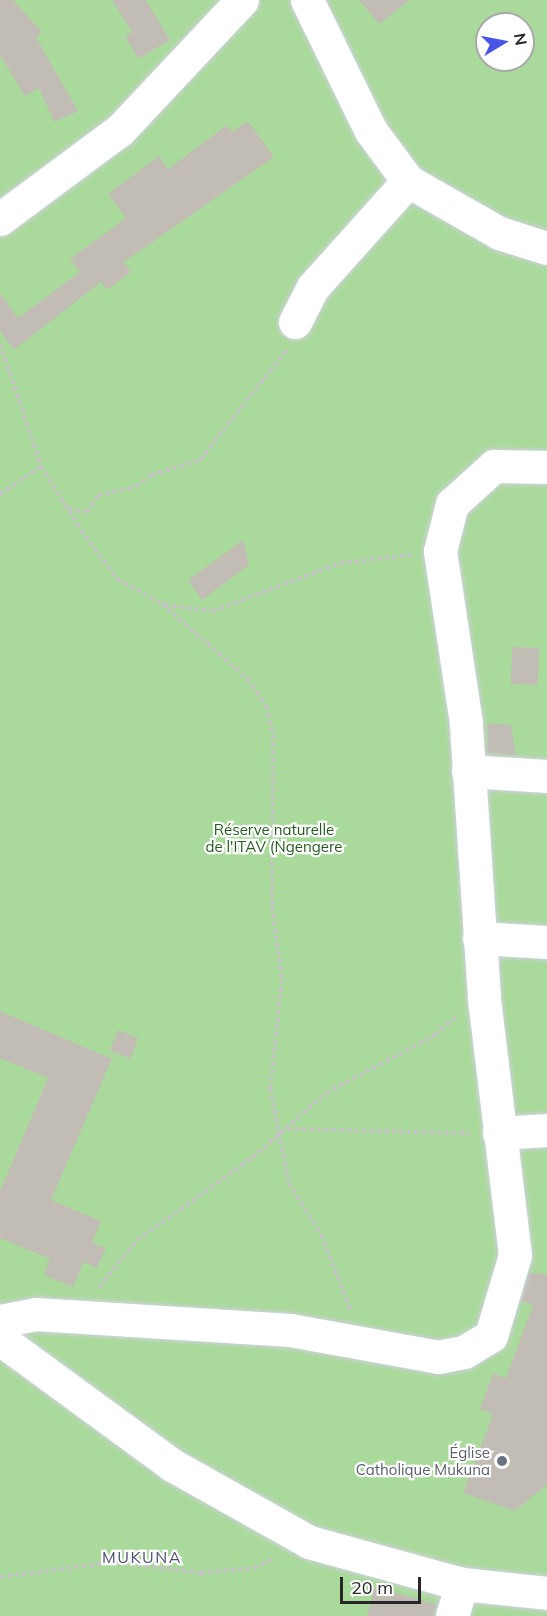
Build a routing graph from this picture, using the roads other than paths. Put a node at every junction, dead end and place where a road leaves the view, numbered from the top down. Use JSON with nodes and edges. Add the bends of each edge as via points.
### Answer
{"nodes":[{"id":1,"x":242,"y":0,"type":"edge"},
{"id":2,"x":307,"y":0,"type":"edge"},
{"id":3,"x":408,"y":181,"type":"junction"},
{"id":4,"x":0,"y":219,"type":"edge"},
{"id":5,"x":547,"y":248,"type":"edge"},
{"id":6,"x":295,"y":322,"type":"road end"},
{"id":7,"x":547,"y":467,"type":"edge"},
{"id":8,"x":468,"y":771,"type":"junction"},
{"id":9,"x":547,"y":776,"type":"edge"},
{"id":10,"x":479,"y":938,"type":"junction"},
{"id":11,"x":547,"y":942,"type":"edge"},
{"id":12,"x":547,"y":1130,"type":"edge"},
{"id":13,"x":499,"y":1133,"type":"junction"},
{"id":14,"x":0,"y":1321,"type":"edge"},
{"id":15,"x":0,"y":1339,"type":"edge"},
{"id":16,"x":462,"y":1584,"type":"junction"},
{"id":17,"x":540,"y":1585,"type":"edge"},
{"id":18,"x":452,"y":1616,"type":"edge"}],
"edges":[{"from":1,"to":4,"type":"street","via":[[120,130]]},
{"from":2,"to":3,"type":"street","via":[[371,131]]},
{"from":3,"to":5,"type":"street","via":[[499,233]]},
{"from":3,"to":6,"type":"street","via":[[313,287]]},
{"from":7,"to":8,"type":"street","via":[[494,466],[452,504],[440,551],[466,723]]},
{"from":8,"to":9,"type":"street"},
{"from":8,"to":10,"type":"street"},
{"from":10,"to":11,"type":"street"},
{"from":10,"to":13,"type":"street"},
{"from":12,"to":13,"type":"street"},
{"from":13,"to":14,"type":"street","via":[[515,1255],[491,1336],[464,1352],[438,1357],[290,1330],[114,1318],[35,1314]]},
{"from":15,"to":16,"type":"street","via":[[172,1465],[309,1542]]},
{"from":16,"to":17,"type":"street"},
{"from":16,"to":18,"type":"street"}]}
